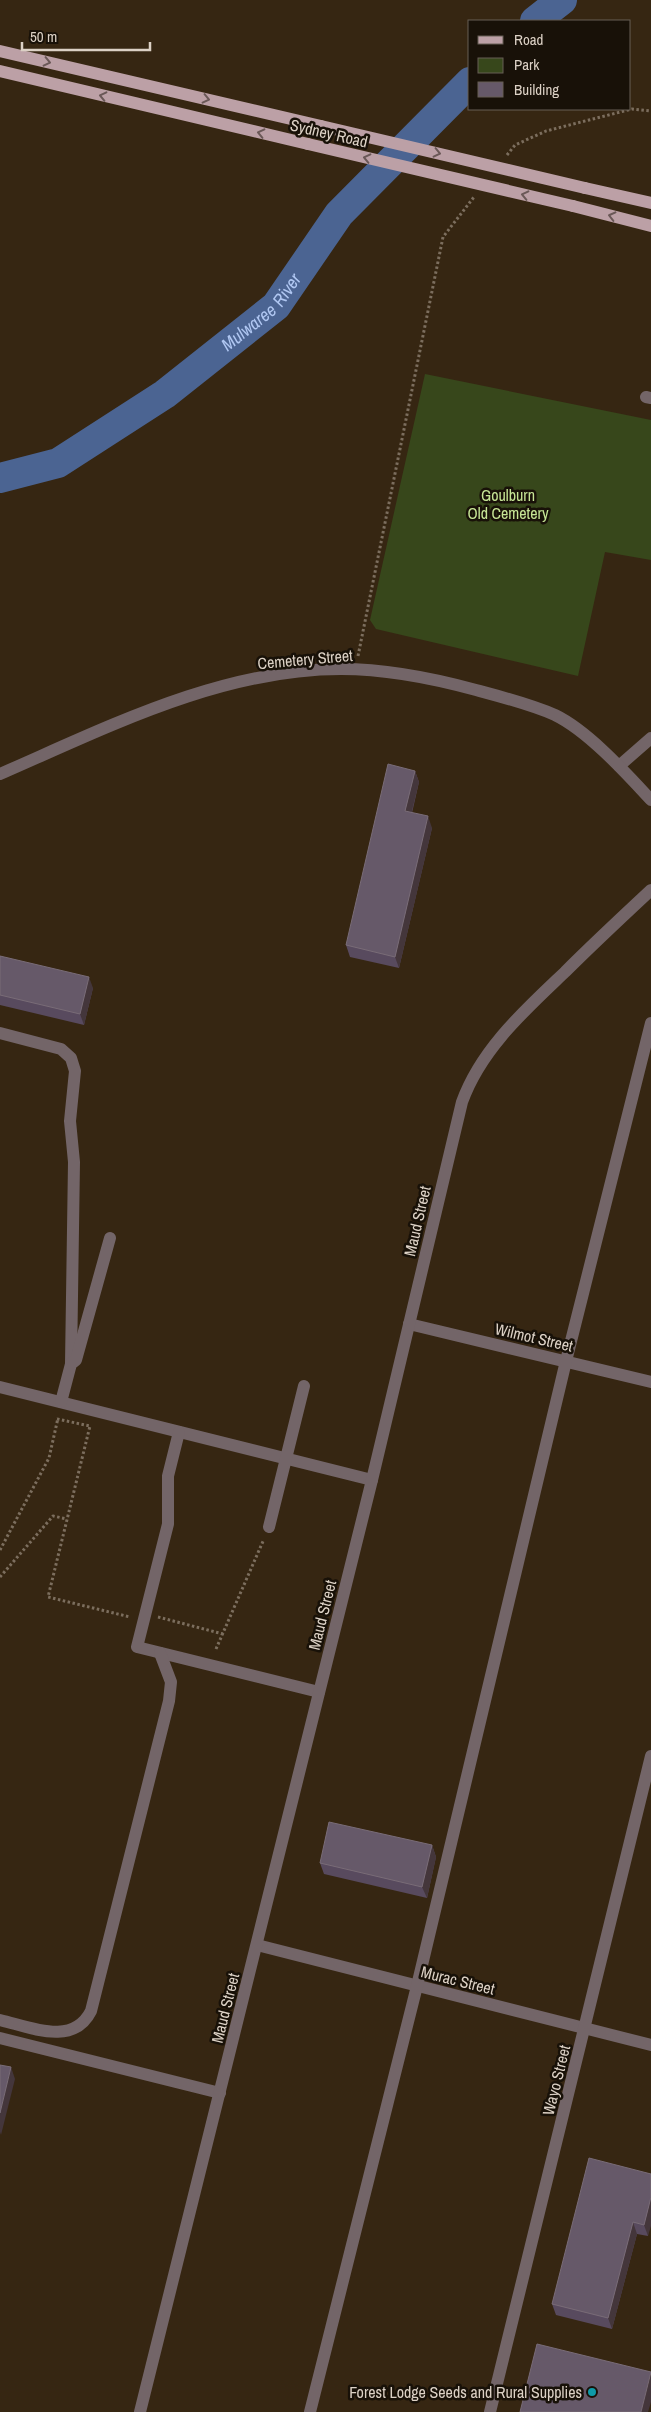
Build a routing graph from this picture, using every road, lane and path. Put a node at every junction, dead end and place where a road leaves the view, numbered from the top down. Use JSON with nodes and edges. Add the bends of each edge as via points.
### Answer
{"nodes":[{"id":1,"x":0,"y":50,"type":"edge"},
{"id":2,"x":0,"y":71,"type":"edge"},
{"id":3,"x":631,"y":109,"type":"edge"},
{"id":4,"x":628,"y":110,"type":"edge"},
{"id":5,"x":651,"y":111,"type":"edge"},
{"id":6,"x":503,"y":160,"type":"dead end"},
{"id":7,"x":479,"y":191,"type":"dead end"},
{"id":8,"x":651,"y":203,"type":"edge"},
{"id":9,"x":651,"y":226,"type":"edge"},
{"id":10,"x":358,"y":656,"type":"dead end"},
{"id":11,"x":651,"y":738,"type":"edge"},
{"id":12,"x":619,"y":766,"type":"junction"},
{"id":13,"x":0,"y":774,"type":"edge"},
{"id":14,"x":651,"y":800,"type":"edge"},
{"id":15,"x":651,"y":890,"type":"edge"},
{"id":16,"x":651,"y":1022,"type":"edge"},
{"id":17,"x":0,"y":1033,"type":"edge"},
{"id":18,"x":110,"y":1238,"type":"dead end"},
{"id":19,"x":409,"y":1324,"type":"junction"},
{"id":20,"x":566,"y":1361,"type":"junction"},
{"id":21,"x":71,"y":1364,"type":"junction"},
{"id":22,"x":651,"y":1382,"type":"edge"},
{"id":23,"x":304,"y":1386,"type":"dead end"},
{"id":24,"x":0,"y":1387,"type":"edge"},
{"id":25,"x":61,"y":1402,"type":"junction"},
{"id":26,"x":178,"y":1432,"type":"junction"},
{"id":27,"x":286,"y":1459,"type":"junction"},
{"id":28,"x":372,"y":1480,"type":"junction"},
{"id":29,"x":67,"y":1520,"type":"junction"},
{"id":30,"x":269,"y":1527,"type":"joint"},
{"id":31,"x":0,"y":1550,"type":"edge"},
{"id":32,"x":0,"y":1577,"type":"edge"},
{"id":33,"x":155,"y":1616,"type":"dead end"},
{"id":34,"x":133,"y":1618,"type":"dead end"},
{"id":35,"x":223,"y":1634,"type":"junction"},
{"id":36,"x":216,"y":1649,"type":"dead end"},
{"id":37,"x":160,"y":1653,"type":"junction"},
{"id":38,"x":319,"y":1692,"type":"junction"},
{"id":39,"x":651,"y":1756,"type":"edge"},
{"id":40,"x":257,"y":1945,"type":"junction"},
{"id":41,"x":417,"y":1986,"type":"junction"},
{"id":42,"x":0,"y":2020,"type":"edge"},
{"id":43,"x":585,"y":2029,"type":"junction"},
{"id":44,"x":0,"y":2038,"type":"edge"},
{"id":45,"x":651,"y":2045,"type":"edge"},
{"id":46,"x":220,"y":2093,"type":"junction"},
{"id":47,"x":140,"y":2412,"type":"edge"},
{"id":48,"x":310,"y":2412,"type":"edge"},
{"id":49,"x":490,"y":2412,"type":"edge"}],
"edges":[{"from":1,"to":8,"type":"main road","name":"Sydney Road","one_way":true,"bridge":true},
{"from":9,"to":2,"type":"main road","name":"Sydney Road","one_way":true,"bridge":true},
{"from":3,"to":5,"type":"path"},
{"from":4,"to":6,"type":"path","via":[[546,131],[515,145]]},
{"from":7,"to":10,"type":"path","via":[[443,237]]},
{"from":11,"to":12,"type":"street"},
{"from":12,"to":13,"type":"street","name":"Cemetery Street","via":[[556,716],[514,701],[395,672],[340,669],[281,674],[216,688],[157,707]]},
{"from":12,"to":14,"type":"street","name":"Cemetery Street"},
{"from":15,"to":19,"type":"street","name":"Maud Street","via":[[521,1015],[478,1067],[458,1116]]},
{"from":16,"to":20,"type":"street"},
{"from":17,"to":21,"type":"street","via":[[61,1049],[74,1064],[70,1121],[74,1162]]},
{"from":18,"to":21,"type":"street","via":[[76,1360]]},
{"from":19,"to":20,"type":"street","name":"Wilmot Street"},
{"from":19,"to":28,"type":"street","name":"Maud Street"},
{"from":20,"to":22,"type":"street","name":"Wilmot Street"},
{"from":20,"to":41,"type":"street"},
{"from":21,"to":25,"type":"street"},
{"from":23,"to":27,"type":"street"},
{"from":24,"to":25,"type":"street"},
{"from":25,"to":26,"type":"street"},
{"from":26,"to":27,"type":"street"},
{"from":26,"to":37,"type":"street","via":[[167,1483],[168,1524],[137,1647]]},
{"from":27,"to":28,"type":"street"},
{"from":27,"to":30,"type":"street"},
{"from":28,"to":38,"type":"street","name":"Maud Street"},
{"from":29,"to":31,"type":"path","via":[[90,1426],[57,1419],[49,1458]]},
{"from":29,"to":32,"type":"path","via":[[53,1516]]},
{"from":29,"to":34,"type":"path","via":[[48,1597]]},
{"from":30,"to":35,"type":"path"},
{"from":33,"to":35,"type":"path"},
{"from":35,"to":36,"type":"path"},
{"from":37,"to":38,"type":"street"},
{"from":37,"to":42,"type":"street","via":[[171,1682],[169,1702],[91,2011],[84,2022],[66,2032],[45,2031]]},
{"from":38,"to":40,"type":"street","name":"Maud Street"},
{"from":39,"to":43,"type":"street","name":"Wayo Street"},
{"from":40,"to":41,"type":"street","name":"Murac Street"},
{"from":40,"to":46,"type":"street","name":"Maud Street"},
{"from":41,"to":43,"type":"street","name":"Murac Street"},
{"from":41,"to":48,"type":"street"},
{"from":43,"to":45,"type":"street","name":"Murac Street"},
{"from":43,"to":49,"type":"street","name":"Wayo Street"},
{"from":44,"to":46,"type":"street"},
{"from":46,"to":47,"type":"street","name":"Maud Street"}]}
